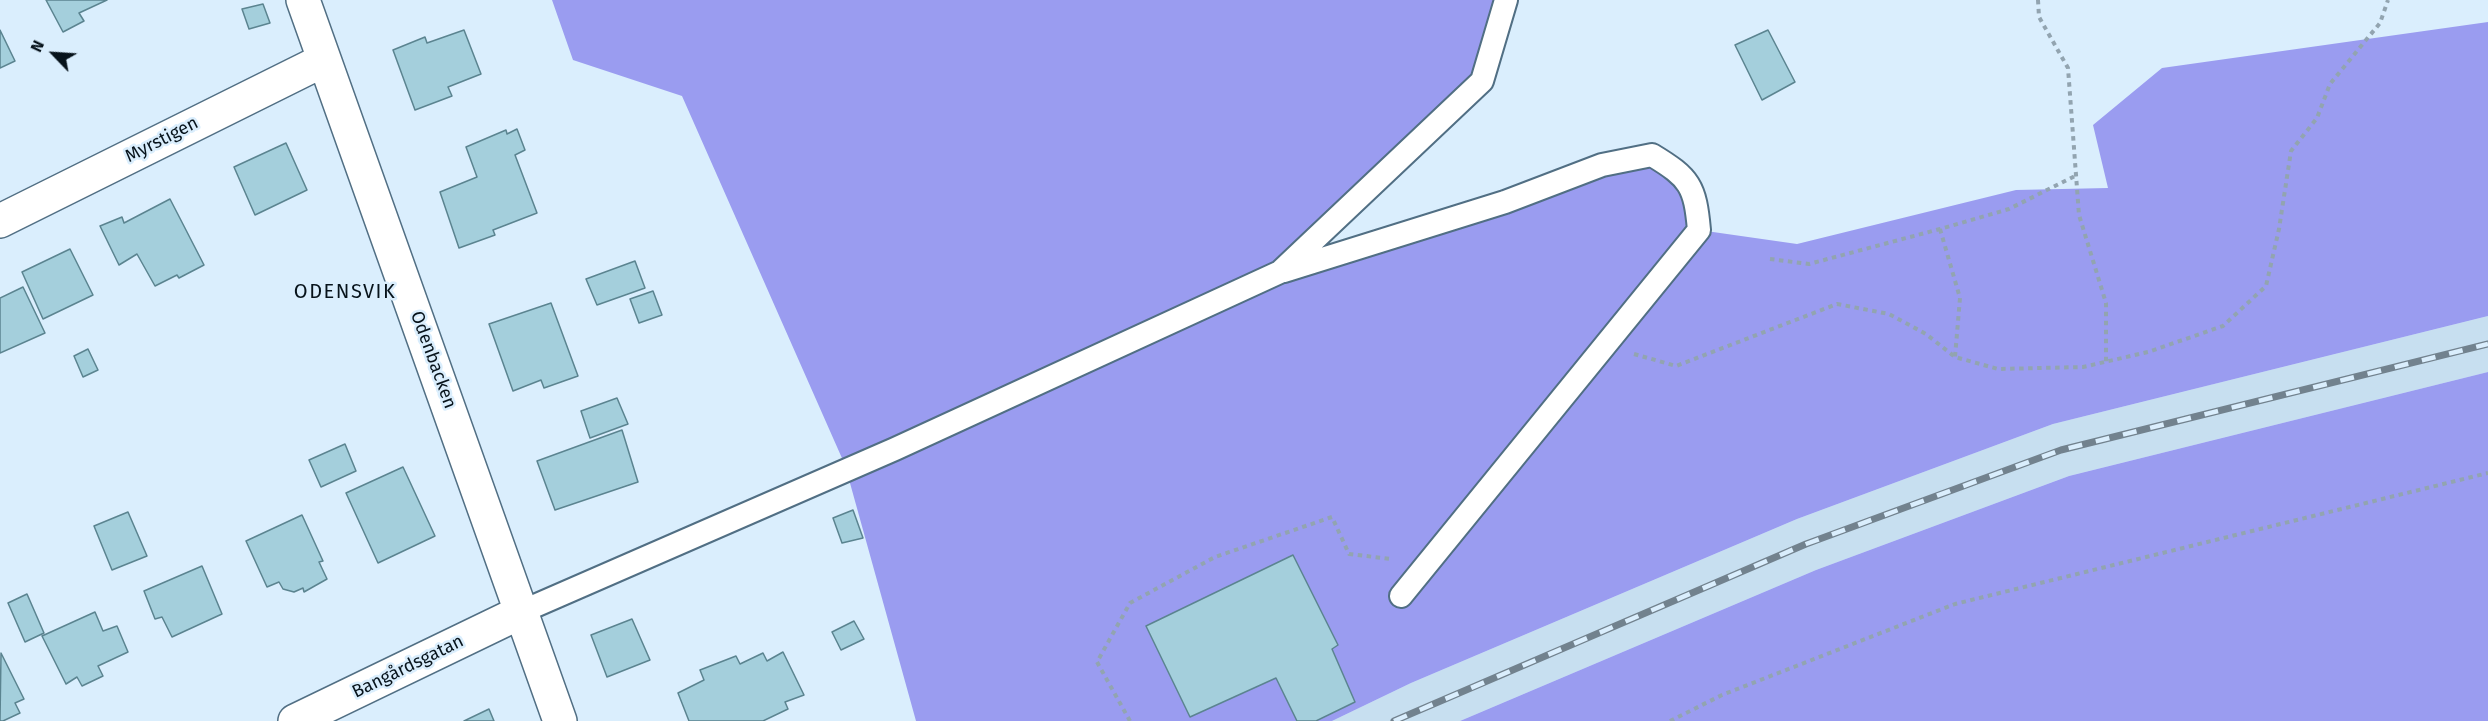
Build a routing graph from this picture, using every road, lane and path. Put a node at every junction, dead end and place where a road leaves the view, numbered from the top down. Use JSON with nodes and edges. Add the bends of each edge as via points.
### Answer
{"nodes":[{"id":1,"x":303,"y":0,"type":"edge"},
{"id":2,"x":1506,"y":0,"type":"edge"},
{"id":3,"x":2037,"y":0,"type":"edge"},
{"id":4,"x":2388,"y":0,"type":"edge"},
{"id":5,"x":324,"y":60,"type":"junction"},
{"id":6,"x":2075,"y":176,"type":"junction"},
{"id":7,"x":0,"y":220,"type":"edge"},
{"id":8,"x":1940,"y":229,"type":"junction"},
{"id":9,"x":1770,"y":259,"type":"dead end"},
{"id":10,"x":1280,"y":273,"type":"junction"},
{"id":11,"x":1621,"y":327,"type":"junction"},
{"id":12,"x":1955,"y":357,"type":"junction"},
{"id":13,"x":2106,"y":362,"type":"junction"},
{"id":14,"x":2488,"y":473,"type":"edge"},
{"id":15,"x":1428,"y":564,"type":"junction"},
{"id":16,"x":1401,"y":596,"type":"dead end"},
{"id":17,"x":521,"y":612,"type":"junction"},
{"id":18,"x":295,"y":721,"type":"edge"},
{"id":19,"x":560,"y":721,"type":"edge"},
{"id":20,"x":1130,"y":721,"type":"edge"},
{"id":21,"x":1670,"y":721,"type":"edge"}],
"edges":[{"from":1,"to":5,"type":"street","name":"Odenbacken"},
{"from":2,"to":10,"type":"lane","via":[[1482,81]]},
{"from":3,"to":6,"type":"path","via":[[2040,16],[2068,68]]},
{"from":4,"to":13,"type":"path","via":[[2380,23],[2330,84],[2317,118],[2291,151],[2266,286],[2223,326]]},
{"from":5,"to":7,"type":"street","name":"Myrstigen"},
{"from":5,"to":17,"type":"street","name":"Odenbacken"},
{"from":6,"to":8,"type":"path","via":[[2009,209]]},
{"from":6,"to":13,"type":"path","via":[[2079,216],[2106,303]]},
{"from":8,"to":9,"type":"path","via":[[1809,264]]},
{"from":8,"to":12,"type":"path","via":[[1960,298]]},
{"from":10,"to":11,"type":"lane","via":[[1504,202],[1602,165],[1652,155],[1681,172],[1696,200],[1699,230]]},
{"from":10,"to":17,"type":"lane","via":[[895,449]]},
{"from":11,"to":12,"type":"path","via":[[1633,354],[1676,366],[1837,304],[1889,314],[1926,334]]},
{"from":11,"to":15,"type":"lane"},
{"from":12,"to":13,"type":"path","via":[[1998,369],[2083,367]]},
{"from":14,"to":21,"type":"path","via":[[1955,604],[1722,695]]},
{"from":15,"to":16,"type":"lane"},
{"from":15,"to":20,"type":"path","via":[[1349,554],[1332,517],[1215,557],[1130,603],[1096,662]]},
{"from":17,"to":18,"type":"street","name":"Bangårdsgatan"},
{"from":17,"to":19,"type":"street","name":"Odenbacken"}]}
